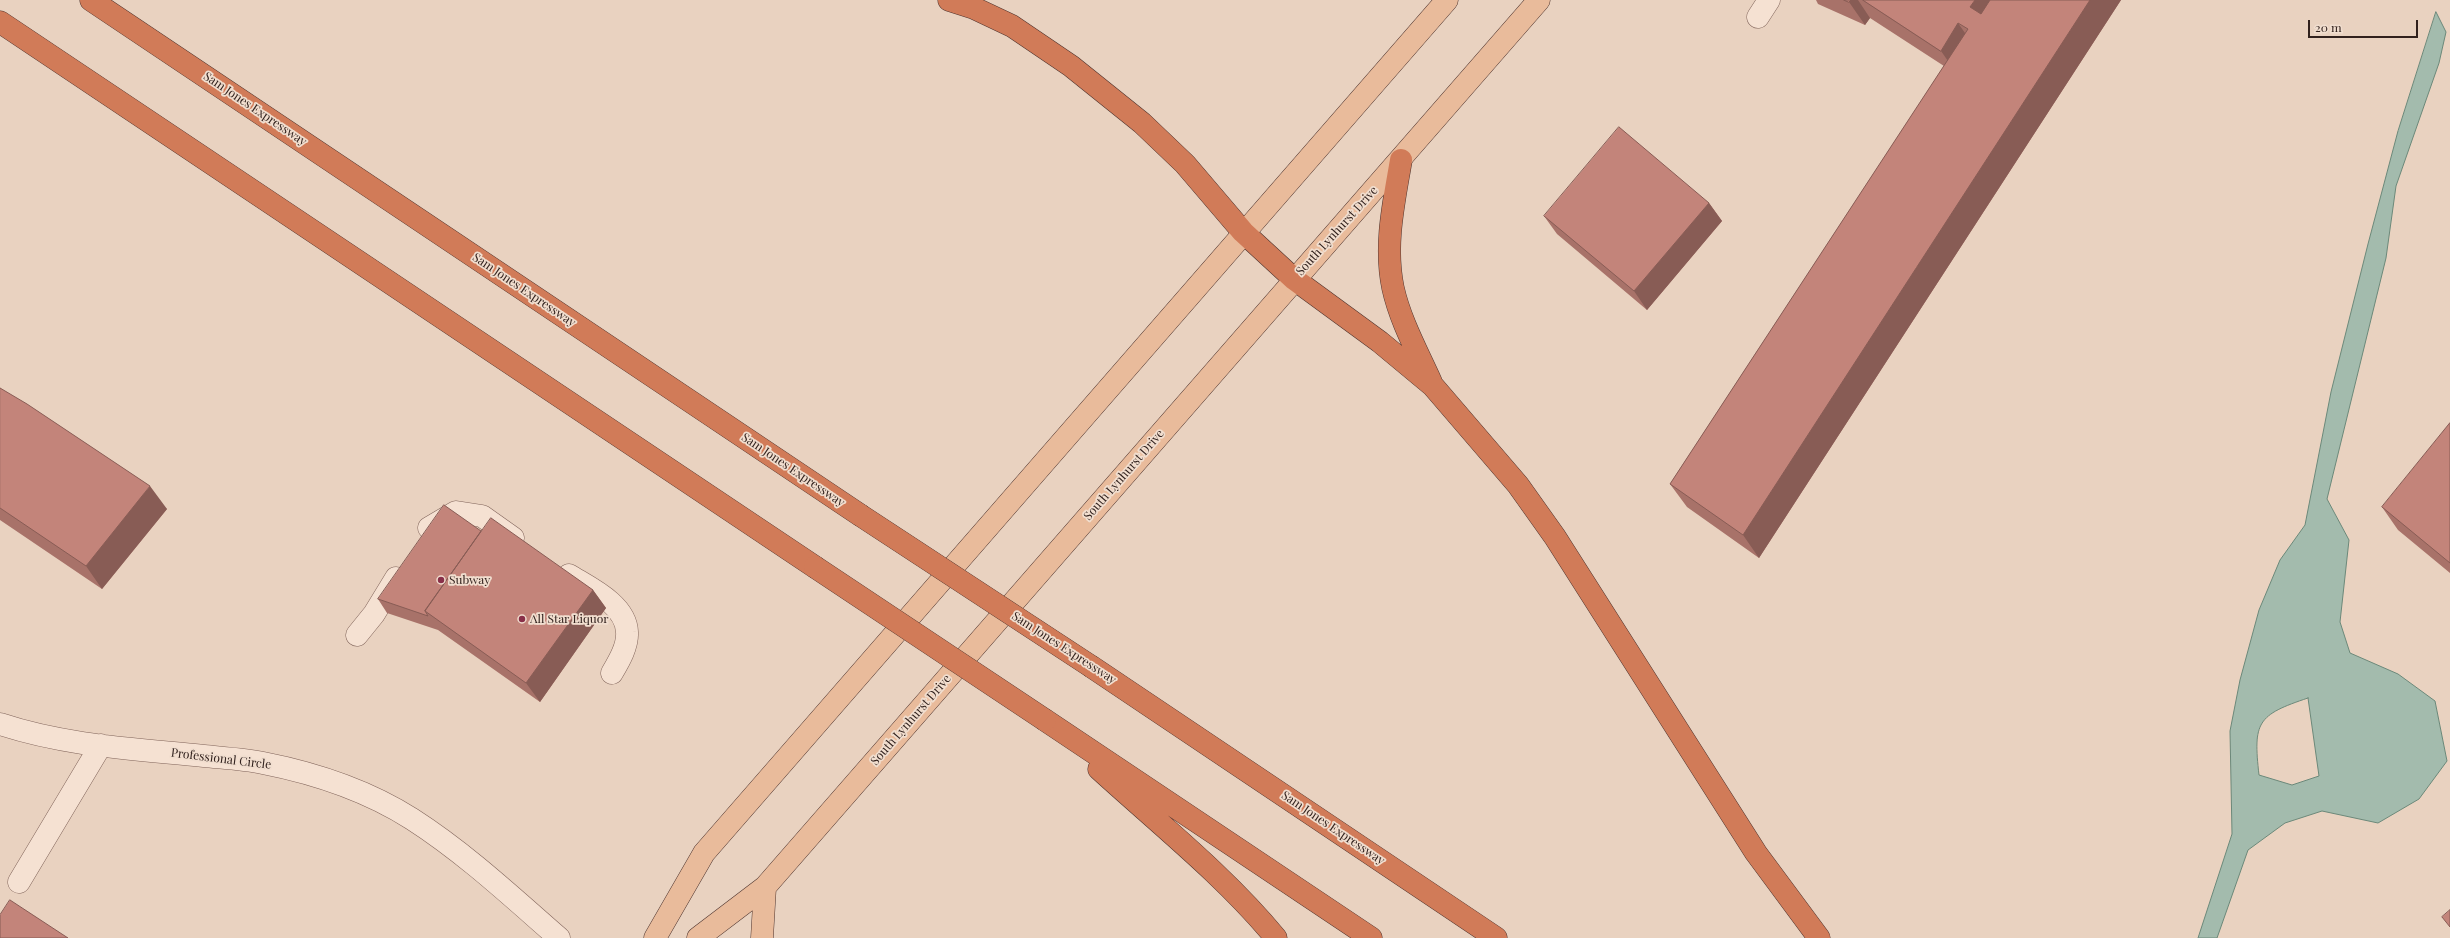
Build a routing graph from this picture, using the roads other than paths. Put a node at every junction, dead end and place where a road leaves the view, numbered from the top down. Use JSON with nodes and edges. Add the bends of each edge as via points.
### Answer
{"nodes":[{"id":1,"x":91,"y":0,"type":"edge"},
{"id":2,"x":949,"y":0,"type":"edge"},
{"id":3,"x":1447,"y":0,"type":"edge"},
{"id":4,"x":1539,"y":0,"type":"edge"},
{"id":5,"x":0,"y":22,"type":"edge"},
{"id":6,"x":1401,"y":160,"type":"junction"},
{"id":7,"x":1243,"y":232,"type":"junction"},
{"id":8,"x":1294,"y":279,"type":"junction"},
{"id":9,"x":1433,"y":386,"type":"junction"},
{"id":10,"x":419,"y":542,"type":"edge"},
{"id":11,"x":528,"y":548,"type":"edge"},
{"id":12,"x":407,"y":561,"type":"edge"},
{"id":13,"x":554,"y":565,"type":"edge"},
{"id":14,"x":357,"y":635,"type":"dead end"},
{"id":15,"x":612,"y":673,"type":"dead end"},
{"id":16,"x":1045,"y":720,"type":"junction"},
{"id":17,"x":0,"y":724,"type":"edge"},
{"id":18,"x":101,"y":745,"type":"junction"},
{"id":19,"x":19,"y":882,"type":"dead end"},
{"id":20,"x":765,"y":887,"type":"junction"},
{"id":21,"x":559,"y":938,"type":"edge"},
{"id":22,"x":655,"y":938,"type":"edge"},
{"id":23,"x":698,"y":938,"type":"edge"},
{"id":24,"x":762,"y":938,"type":"edge"},
{"id":25,"x":1276,"y":938,"type":"edge"},
{"id":26,"x":1371,"y":938,"type":"edge"},
{"id":27,"x":1496,"y":938,"type":"edge"},
{"id":28,"x":1819,"y":938,"type":"edge"}],
"edges":[{"from":1,"to":27,"type":"highway","name":"Sam Jones Expressway","bridge":true},
{"from":2,"to":7,"type":"highway","via":[[974,8],[1012,26],[1071,66],[1142,123],[1185,164]]},
{"from":3,"to":7,"type":"main road"},
{"from":4,"to":6,"type":"main road","name":"South Lynhurst Drive"},
{"from":5,"to":16,"type":"highway","bridge":true},
{"from":6,"to":8,"type":"main road","name":"South Lynhurst Drive"},
{"from":6,"to":9,"type":"highway","via":[[1389,233],[1393,287],[1401,314]]},
{"from":7,"to":8,"type":"highway"},
{"from":7,"to":22,"type":"main road","via":[[704,853]]},
{"from":8,"to":9,"type":"highway","via":[[1380,342]]},
{"from":8,"to":20,"type":"main road","name":"South Lynhurst Drive"},
{"from":9,"to":28,"type":"highway","via":[[1518,485],[1555,537],[1756,853]]},
{"from":10,"to":11,"type":"street","via":[[428,529],[456,512],[482,516]]},
{"from":12,"to":14,"type":"street","via":[[374,614]]},
{"from":13,"to":15,"type":"street","via":[[601,595],[620,612],[627,631],[623,652]]},
{"from":16,"to":25,"type":"highway","via":[[1209,869]]},
{"from":16,"to":26,"type":"highway"},
{"from":17,"to":18,"type":"street","name":"Professional Circle","via":[[24,732]]},
{"from":18,"to":19,"type":"street"},
{"from":18,"to":21,"type":"street","name":"Professional Circle","via":[[261,762],[319,777],[363,794],[412,819],[437,837],[499,885]]},
{"from":20,"to":23,"type":"main road","name":"South Lynhurst Drive"},
{"from":20,"to":24,"type":"main road"}]}
